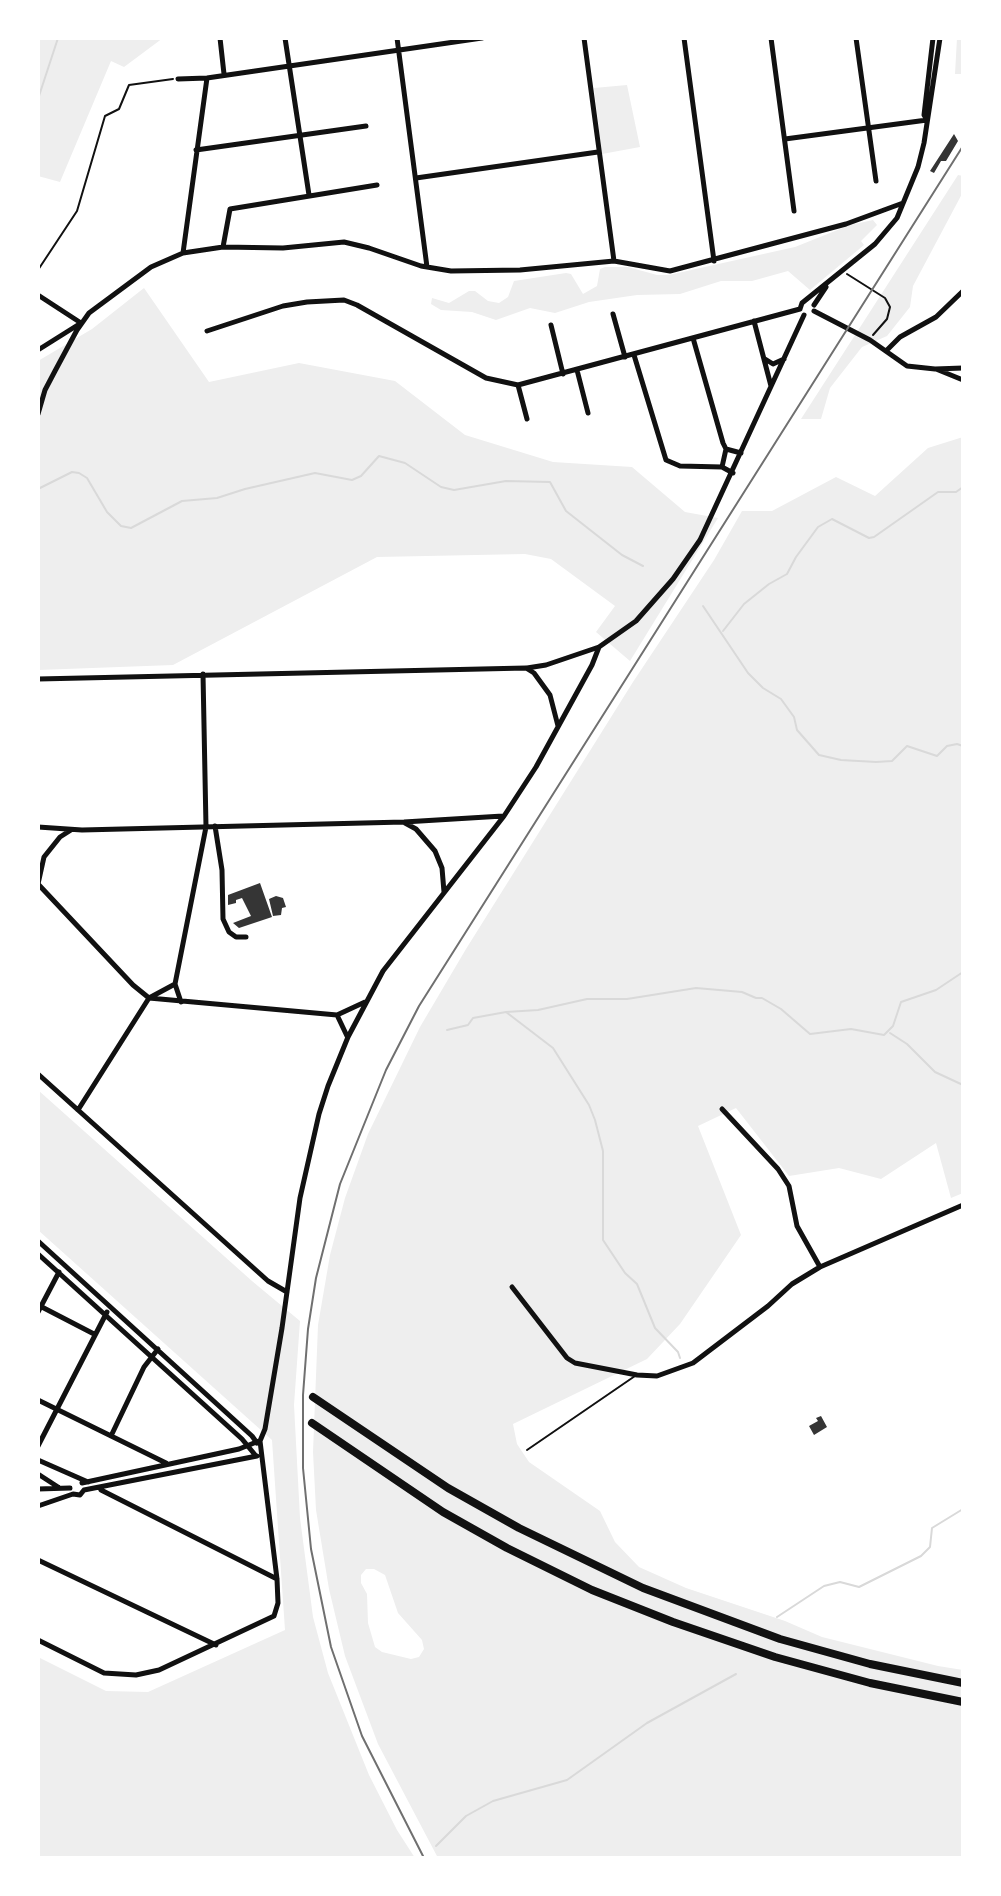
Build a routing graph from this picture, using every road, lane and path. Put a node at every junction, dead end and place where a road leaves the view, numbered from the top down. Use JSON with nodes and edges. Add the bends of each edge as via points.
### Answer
{"nodes":[{"id":1,"x":220,"y":38,"type":"edge"},
{"id":2,"x":285,"y":38,"type":"edge"},
{"id":3,"x":397,"y":38,"type":"edge"},
{"id":4,"x":482,"y":38,"type":"edge"},
{"id":5,"x":584,"y":38,"type":"edge"},
{"id":6,"x":684,"y":38,"type":"edge"},
{"id":7,"x":771,"y":38,"type":"edge"},
{"id":8,"x":856,"y":38,"type":"edge"},
{"id":9,"x":933,"y":38,"type":"edge"},
{"id":10,"x":940,"y":38,"type":"edge"},
{"id":11,"x":399,"y":49,"type":"junction"},
{"id":12,"x":289,"y":65,"type":"junction"},
{"id":13,"x":224,"y":74,"type":"junction"},
{"id":14,"x":207,"y":78,"type":"junction"},
{"id":15,"x":178,"y":79,"type":"joint"},
{"id":16,"x":927,"y":120,"type":"junction"},
{"id":17,"x":366,"y":126,"type":"dead end"},
{"id":18,"x":868,"y":126,"type":"junction"},
{"id":19,"x":300,"y":136,"type":"junction"},
{"id":20,"x":785,"y":139,"type":"junction"},
{"id":21,"x":196,"y":150,"type":"junction"},
{"id":22,"x":598,"y":152,"type":"junction"},
{"id":23,"x":416,"y":178,"type":"junction"},
{"id":24,"x":876,"y":181,"type":"dead end"},
{"id":25,"x":377,"y":185,"type":"dead end"},
{"id":26,"x":309,"y":195,"type":"junction"},
{"id":27,"x":903,"y":203,"type":"junction"},
{"id":28,"x":794,"y":211,"type":"dead end"},
{"id":29,"x":223,"y":247,"type":"junction"},
{"id":30,"x":183,"y":253,"type":"junction"},
{"id":31,"x":614,"y":261,"type":"junction"},
{"id":32,"x":714,"y":261,"type":"junction"},
{"id":33,"x":427,"y":267,"type":"junction"},
{"id":34,"x":38,"y":270,"type":"edge"},
{"id":35,"x":843,"y":271,"type":"junction"},
{"id":36,"x":828,"y":283,"type":"junction"},
{"id":37,"x":963,"y":284,"type":"edge"},
{"id":38,"x":962,"y":292,"type":"edge"},
{"id":39,"x":38,"y":295,"type":"edge"},
{"id":40,"x":807,"y":301,"type":"junction"},
{"id":41,"x":814,"y":308,"type":"junction"},
{"id":42,"x":802,"y":312,"type":"junction"},
{"id":43,"x":613,"y":314,"type":"dead end"},
{"id":44,"x":754,"y":321,"type":"junction"},
{"id":45,"x":81,"y":323,"type":"junction"},
{"id":46,"x":551,"y":325,"type":"dead end"},
{"id":47,"x":207,"y":331,"type":"dead end"},
{"id":48,"x":693,"y":338,"type":"junction"},
{"id":49,"x":869,"y":339,"type":"junction"},
{"id":50,"x":38,"y":350,"type":"edge"},
{"id":51,"x":886,"y":351,"type":"junction"},
{"id":52,"x":634,"y":355,"type":"junction"},
{"id":53,"x":625,"y":357,"type":"junction"},
{"id":54,"x":764,"y":359,"type":"junction"},
{"id":55,"x":784,"y":359,"type":"junction"},
{"id":56,"x":963,"y":368,"type":"edge"},
{"id":57,"x":935,"y":369,"type":"junction"},
{"id":58,"x":577,"y":370,"type":"junction"},
{"id":59,"x":563,"y":374,"type":"junction"},
{"id":60,"x":963,"y":380,"type":"edge"},
{"id":61,"x":518,"y":385,"type":"junction"},
{"id":62,"x":771,"y":387,"type":"junction"},
{"id":63,"x":588,"y":413,"type":"dead end"},
{"id":64,"x":38,"y":414,"type":"edge"},
{"id":65,"x":527,"y":419,"type":"dead end"},
{"id":66,"x":726,"y":449,"type":"junction"},
{"id":67,"x":741,"y":453,"type":"junction"},
{"id":68,"x":722,"y":467,"type":"junction"},
{"id":69,"x":733,"y":473,"type":"junction"},
{"id":70,"x":599,"y":647,"type":"junction"},
{"id":71,"x":526,"y":668,"type":"junction"},
{"id":72,"x":203,"y":674,"type":"junction"},
{"id":73,"x":38,"y":679,"type":"edge"},
{"id":74,"x":559,"y":727,"type":"junction"},
{"id":75,"x":504,"y":816,"type":"junction"},
{"id":76,"x":480,"y":818,"type":"junction"},
{"id":77,"x":404,"y":822,"type":"junction"},
{"id":78,"x":215,"y":826,"type":"junction"},
{"id":79,"x":38,"y":827,"type":"edge"},
{"id":80,"x":206,"y":827,"type":"junction"},
{"id":81,"x":71,"y":830,"type":"junction"},
{"id":82,"x":491,"y":833,"type":"junction"},
{"id":83,"x":38,"y":884,"type":"edge"},
{"id":84,"x":444,"y":892,"type":"junction"},
{"id":85,"x":246,"y":937,"type":"dead end"},
{"id":86,"x":175,"y":984,"type":"junction"},
{"id":87,"x":149,"y":998,"type":"junction"},
{"id":88,"x":365,"y":1002,"type":"junction"},
{"id":89,"x":181,"y":1003,"type":"junction"},
{"id":90,"x":337,"y":1015,"type":"junction"},
{"id":91,"x":348,"y":1037,"type":"junction"},
{"id":92,"x":38,"y":1074,"type":"edge"},
{"id":93,"x":722,"y":1109,"type":"dead end"},
{"id":94,"x":78,"y":1110,"type":"junction"},
{"id":95,"x":963,"y":1205,"type":"edge"},
{"id":96,"x":38,"y":1241,"type":"edge"},
{"id":97,"x":38,"y":1254,"type":"edge"},
{"id":98,"x":820,"y":1267,"type":"junction"},
{"id":99,"x":59,"y":1272,"type":"junction"},
{"id":100,"x":512,"y":1287,"type":"dead end"},
{"id":101,"x":287,"y":1292,"type":"junction"},
{"id":102,"x":111,"y":1307,"type":"junction"},
{"id":103,"x":39,"y":1308,"type":"edge"},
{"id":104,"x":105,"y":1314,"type":"junction"},
{"id":105,"x":95,"y":1334,"type":"junction"},
{"id":106,"x":158,"y":1349,"type":"junction"},
{"id":107,"x":152,"y":1356,"type":"junction"},
{"id":108,"x":637,"y":1375,"type":"junction"},
{"id":109,"x":313,"y":1397,"type":"dead end"},
{"id":110,"x":38,"y":1400,"type":"edge"},
{"id":111,"x":57,"y":1409,"type":"junction"},
{"id":112,"x":312,"y":1423,"type":"dead end"},
{"id":113,"x":111,"y":1436,"type":"junction"},
{"id":114,"x":258,"y":1442,"type":"junction"},
{"id":115,"x":248,"y":1445,"type":"junction"},
{"id":116,"x":38,"y":1446,"type":"edge"},
{"id":117,"x":527,"y":1450,"type":"dead end"},
{"id":118,"x":256,"y":1456,"type":"junction"},
{"id":119,"x":264,"y":1457,"type":"junction"},
{"id":120,"x":38,"y":1460,"type":"edge"},
{"id":121,"x":167,"y":1464,"type":"junction"},
{"id":122,"x":38,"y":1474,"type":"edge"},
{"id":123,"x":46,"y":1479,"type":"junction"},
{"id":124,"x":38,"y":1482,"type":"edge"},
{"id":125,"x":81,"y":1483,"type":"junction"},
{"id":126,"x":59,"y":1487,"type":"junction"},
{"id":127,"x":70,"y":1488,"type":"junction"},
{"id":128,"x":38,"y":1489,"type":"edge"},
{"id":129,"x":100,"y":1489,"type":"junction"},
{"id":130,"x":73,"y":1494,"type":"junction"},
{"id":131,"x":38,"y":1506,"type":"edge"},
{"id":132,"x":38,"y":1560,"type":"edge"},
{"id":133,"x":277,"y":1579,"type":"junction"},
{"id":134,"x":38,"y":1640,"type":"edge"},
{"id":135,"x":216,"y":1645,"type":"junction"},
{"id":136,"x":963,"y":1683,"type":"edge"},
{"id":137,"x":963,"y":1702,"type":"edge"}],
"edges":[{"from":1,"to":13,"type":"street"},
{"from":2,"to":12,"type":"street"},
{"from":3,"to":11,"type":"street"},
{"from":4,"to":11,"type":"street"},
{"from":5,"to":22,"type":"street"},
{"from":6,"to":32,"type":"street"},
{"from":7,"to":20,"type":"street"},
{"from":8,"to":18,"type":"street"},
{"from":9,"to":16,"type":"street"},
{"from":10,"to":16,"type":"street"},
{"from":11,"to":12,"type":"street"},
{"from":11,"to":23,"type":"street"},
{"from":12,"to":13,"type":"street"},
{"from":12,"to":19,"type":"street"},
{"from":13,"to":14,"type":"street"},
{"from":14,"to":15,"type":"street"},
{"from":14,"to":21,"type":"street"},
{"from":15,"to":34,"type":"path","via":[[129,85],[119,109],[105,116],[77,211]]},
{"from":16,"to":18,"type":"street"},
{"from":16,"to":27,"type":"street","via":[[918,167]]},
{"from":17,"to":19,"type":"street"},
{"from":18,"to":20,"type":"street"},
{"from":18,"to":24,"type":"street"},
{"from":19,"to":21,"type":"street"},
{"from":19,"to":26,"type":"street"},
{"from":20,"to":28,"type":"street"},
{"from":21,"to":30,"type":"street"},
{"from":22,"to":23,"type":"street"},
{"from":22,"to":31,"type":"street"},
{"from":23,"to":33,"type":"street"},
{"from":25,"to":26,"type":"street"},
{"from":26,"to":29,"type":"street","via":[[230,209]]},
{"from":27,"to":32,"type":"street"},
{"from":27,"to":35,"type":"street","via":[[887,232]]},
{"from":29,"to":30,"type":"street"},
{"from":29,"to":33,"type":"street","via":[[344,242]]},
{"from":30,"to":45,"type":"street","via":[[151,267]]},
{"from":31,"to":32,"type":"street","via":[[670,271]]},
{"from":31,"to":33,"type":"street","via":[[481,272]]},
{"from":35,"to":36,"type":"street"},
{"from":35,"to":49,"type":"path","via":[[885,298],[890,307]]},
{"from":36,"to":40,"type":"street"},
{"from":36,"to":41,"type":"street"},
{"from":37,"to":38,"type":"street"},
{"from":38,"to":51,"type":"street"},
{"from":39,"to":45,"type":"street"},
{"from":40,"to":41,"type":"street"},
{"from":40,"to":42,"type":"street"},
{"from":41,"to":42,"type":"street","via":[[810,315]]},
{"from":41,"to":49,"type":"street"},
{"from":42,"to":44,"type":"street"},
{"from":42,"to":55,"type":"street"},
{"from":43,"to":53,"type":"street"},
{"from":44,"to":48,"type":"street"},
{"from":44,"to":54,"type":"street"},
{"from":45,"to":50,"type":"street"},
{"from":45,"to":64,"type":"street"},
{"from":46,"to":59,"type":"street"},
{"from":47,"to":61,"type":"street","via":[[283,306],[344,300],[486,378]]},
{"from":48,"to":52,"type":"street"},
{"from":48,"to":66,"type":"street"},
{"from":49,"to":51,"type":"street"},
{"from":51,"to":57,"type":"street","via":[[907,366]]},
{"from":52,"to":53,"type":"street"},
{"from":52,"to":68,"type":"street","via":[[666,460],[680,466]]},
{"from":53,"to":58,"type":"street"},
{"from":54,"to":55,"type":"street","via":[[773,364]]},
{"from":54,"to":62,"type":"street"},
{"from":55,"to":62,"type":"street"},
{"from":56,"to":57,"type":"street"},
{"from":57,"to":60,"type":"street"},
{"from":58,"to":59,"type":"street"},
{"from":58,"to":63,"type":"street"},
{"from":59,"to":61,"type":"street"},
{"from":61,"to":65,"type":"street"},
{"from":62,"to":67,"type":"street"},
{"from":66,"to":67,"type":"street"},
{"from":66,"to":68,"type":"street"},
{"from":67,"to":69,"type":"street"},
{"from":68,"to":69,"type":"street"},
{"from":69,"to":70,"type":"street","via":[[700,540],[673,579],[636,621]]},
{"from":70,"to":71,"type":"street"},
{"from":70,"to":74,"type":"street"},
{"from":71,"to":72,"type":"street"},
{"from":71,"to":74,"type":"street","via":[[550,695]]},
{"from":72,"to":73,"type":"street"},
{"from":72,"to":80,"type":"street"},
{"from":74,"to":75,"type":"street"},
{"from":75,"to":76,"type":"street"},
{"from":75,"to":82,"type":"street"},
{"from":76,"to":77,"type":"street"},
{"from":76,"to":82,"type":"street","via":[[490,824]]},
{"from":77,"to":78,"type":"street"},
{"from":77,"to":84,"type":"street","via":[[435,851]]},
{"from":78,"to":80,"type":"street"},
{"from":78,"to":85,"type":"street","via":[[223,919],[229,932]]},
{"from":79,"to":81,"type":"street"},
{"from":80,"to":81,"type":"street"},
{"from":80,"to":86,"type":"street"},
{"from":81,"to":83,"type":"street","via":[[44,857]]},
{"from":82,"to":84,"type":"street"},
{"from":83,"to":87,"type":"street"},
{"from":84,"to":88,"type":"street"},
{"from":86,"to":87,"type":"street"},
{"from":86,"to":89,"type":"street"},
{"from":87,"to":89,"type":"street"},
{"from":87,"to":94,"type":"street"},
{"from":88,"to":90,"type":"street"},
{"from":88,"to":91,"type":"street"},
{"from":89,"to":90,"type":"street"},
{"from":90,"to":91,"type":"street"},
{"from":91,"to":101,"type":"street","via":[[319,1114]]},
{"from":92,"to":94,"type":"street"},
{"from":93,"to":98,"type":"street","via":[[789,1186],[797,1226]]},
{"from":94,"to":101,"type":"street","via":[[268,1281]]},
{"from":95,"to":98,"type":"street"},
{"from":96,"to":102,"type":"street"},
{"from":97,"to":99,"type":"street"},
{"from":98,"to":108,"type":"street","via":[[693,1363],[657,1376]]},
{"from":99,"to":103,"type":"street"},
{"from":99,"to":104,"type":"street"},
{"from":100,"to":108,"type":"street","via":[[567,1358]]},
{"from":101,"to":114,"type":"street","via":[[265,1429]]},
{"from":102,"to":104,"type":"street"},
{"from":102,"to":106,"type":"street"},
{"from":103,"to":105,"type":"street"},
{"from":104,"to":105,"type":"street"},
{"from":104,"to":107,"type":"street"},
{"from":105,"to":111,"type":"street"},
{"from":106,"to":107,"type":"street"},
{"from":106,"to":114,"type":"street"},
{"from":107,"to":113,"type":"street"},
{"from":107,"to":115,"type":"street"},
{"from":108,"to":117,"type":"lane"},
{"from":109,"to":136,"type":"highway","via":[[448,1488],[643,1588],[780,1639]]},
{"from":110,"to":111,"type":"street"},
{"from":111,"to":113,"type":"street"},
{"from":111,"to":116,"type":"street"},
{"from":112,"to":137,"type":"highway","via":[[443,1512],[592,1590],[775,1657]]},
{"from":113,"to":121,"type":"street"},
{"from":114,"to":115,"type":"street"},
{"from":114,"to":119,"type":"street"},
{"from":115,"to":118,"type":"street"},
{"from":115,"to":121,"type":"street"},
{"from":118,"to":119,"type":"street"},
{"from":118,"to":129,"type":"street"},
{"from":119,"to":133,"type":"street"},
{"from":120,"to":125,"type":"street"},
{"from":121,"to":125,"type":"street"},
{"from":122,"to":123,"type":"street"},
{"from":123,"to":124,"type":"street"},
{"from":123,"to":126,"type":"street"},
{"from":125,"to":127,"type":"street"},
{"from":125,"to":129,"type":"street"},
{"from":125,"to":130,"type":"street","via":[[81,1495]]},
{"from":126,"to":127,"type":"street"},
{"from":126,"to":128,"type":"street"},
{"from":127,"to":130,"type":"street"},
{"from":129,"to":133,"type":"street"},
{"from":130,"to":131,"type":"street"},
{"from":132,"to":135,"type":"street"},
{"from":133,"to":135,"type":"street","via":[[274,1616]]},
{"from":134,"to":135,"type":"street","via":[[104,1673],[136,1675]]}]}
